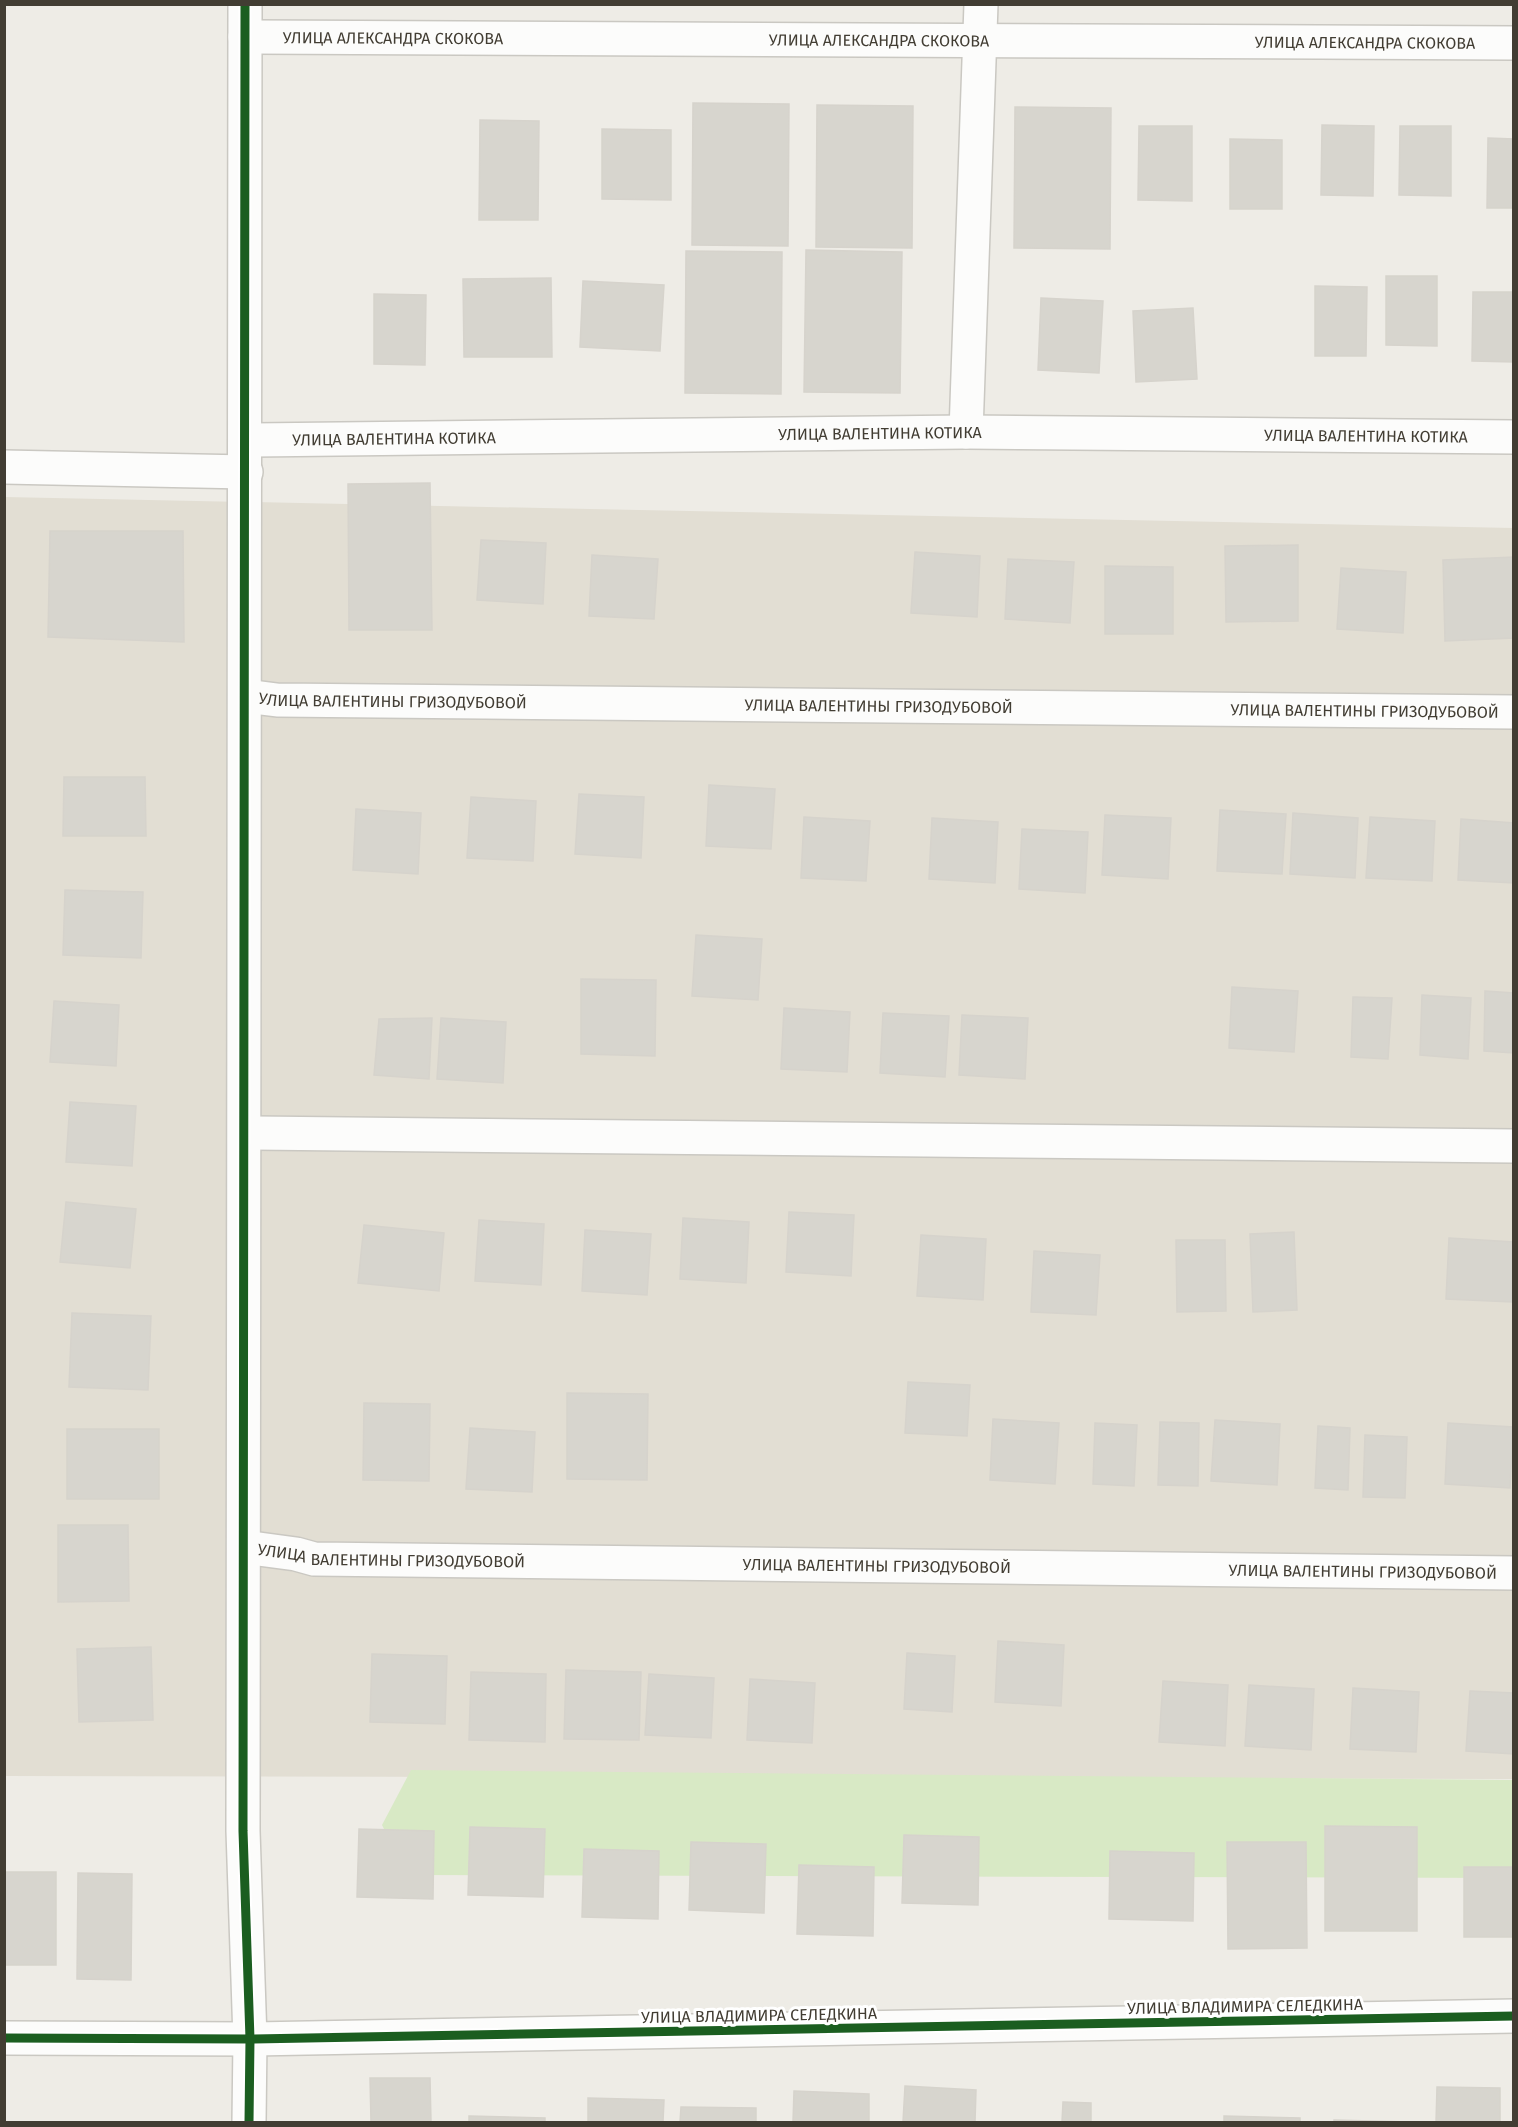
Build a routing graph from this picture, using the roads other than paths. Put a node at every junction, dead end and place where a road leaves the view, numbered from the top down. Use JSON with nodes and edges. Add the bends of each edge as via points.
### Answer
{"nodes":[{"id":1,"x":245,"y":4,"type":"edge"},
{"id":2,"x":981,"y":4,"type":"edge"},
{"id":3,"x":245,"y":37,"type":"junction"},
{"id":4,"x":981,"y":39,"type":"junction"},
{"id":5,"x":1514,"y":43,"type":"edge"},
{"id":6,"x":966,"y":432,"type":"junction"},
{"id":7,"x":1514,"y":437,"type":"edge"},
{"id":8,"x":246,"y":440,"type":"junction"},
{"id":9,"x":4,"y":467,"type":"edge"},
{"id":10,"x":246,"y":472,"type":"junction"},
{"id":11,"x":246,"y":696,"type":"junction"},
{"id":12,"x":1514,"y":712,"type":"edge"},
{"id":13,"x":245,"y":1133,"type":"junction"},
{"id":14,"x":1514,"y":1146,"type":"edge"},
{"id":15,"x":244,"y":1547,"type":"junction"},
{"id":16,"x":1514,"y":1573,"type":"edge"},
{"id":17,"x":1514,"y":2016,"type":"edge"},
{"id":18,"x":4,"y":2038,"type":"edge"},
{"id":19,"x":250,"y":2039,"type":"junction"},
{"id":20,"x":249,"y":2122,"type":"edge"}],
"edges":[{"from":1,"to":3,"type":"street"},
{"from":2,"to":4,"type":"street"},
{"from":3,"to":4,"type":"street","name":"УЛИЦА АЛЕКСАНДРА СКОКОВА"},
{"from":3,"to":8,"type":"street"},
{"from":4,"to":5,"type":"street","name":"УЛИЦА АЛЕКСАНДРА СКОКОВА"},
{"from":4,"to":6,"type":"street"},
{"from":6,"to":7,"type":"street","name":"УЛИЦА ВАЛЕНТИНА КОТИКА"},
{"from":6,"to":8,"type":"street","name":"УЛИЦА ВАЛЕНТИНА КОТИКА"},
{"from":8,"to":10,"type":"street"},
{"from":9,"to":10,"type":"street"},
{"from":10,"to":11,"type":"street"},
{"from":11,"to":12,"type":"street","name":"УЛИЦА ВАЛЕНТИНЫ ГРИЗОДУБОВОЙ","via":[[301,700]]},
{"from":11,"to":13,"type":"street"},
{"from":13,"to":14,"type":"street"},
{"from":13,"to":15,"type":"street"},
{"from":15,"to":16,"type":"street","name":"УЛИЦА ВАЛЕНТИНЫ ГРИЗОДУБОВОЙ","via":[[314,1559]]},
{"from":15,"to":19,"type":"street","via":[[243,1831]]},
{"from":17,"to":19,"type":"street","name":"УЛИЦА ВЛАДИМИРА СЕЛЕДКИНА"},
{"from":18,"to":19,"type":"street","name":"УЛИЦА ВЛАДИМИРА СЕЛЕДКИНА"},
{"from":19,"to":20,"type":"street"}]}
